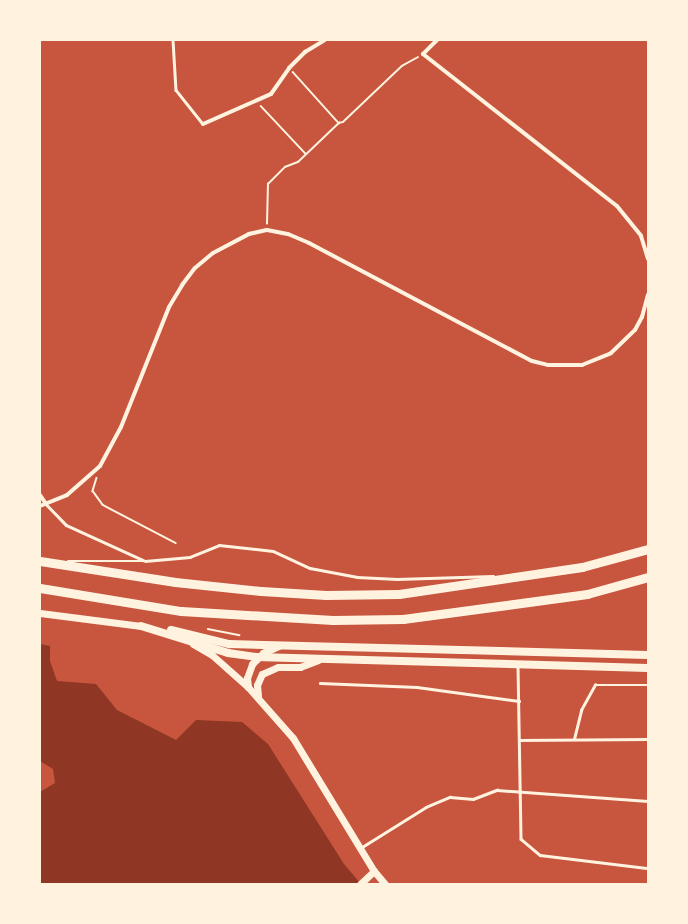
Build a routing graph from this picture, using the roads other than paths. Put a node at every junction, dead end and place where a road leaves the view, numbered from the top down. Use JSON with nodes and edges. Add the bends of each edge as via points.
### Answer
{"nodes":[{"id":1,"x":173,"y":40,"type":"edge"},
{"id":2,"x":325,"y":40,"type":"edge"},
{"id":3,"x":437,"y":40,"type":"edge"},
{"id":4,"x":202,"y":124,"type":"joint"},
{"id":5,"x":648,"y":259,"type":"edge"},
{"id":6,"x":648,"y":295,"type":"edge"},
{"id":7,"x":40,"y":495,"type":"edge"},
{"id":8,"x":46,"y":504,"type":"junction"},
{"id":9,"x":40,"y":506,"type":"edge"},
{"id":10,"x":648,"y":549,"type":"edge"},
{"id":11,"x":40,"y":561,"type":"edge"},
{"id":12,"x":145,"y":561,"type":"junction"},
{"id":13,"x":516,"y":577,"type":"junction"},
{"id":14,"x":648,"y":577,"type":"edge"},
{"id":15,"x":40,"y":588,"type":"edge"},
{"id":16,"x":40,"y":613,"type":"edge"},
{"id":17,"x":141,"y":626,"type":"junction"},
{"id":18,"x":182,"y":638,"type":"junction"},
{"id":19,"x":279,"y":646,"type":"junction"},
{"id":20,"x":648,"y":655,"type":"edge"},
{"id":21,"x":259,"y":657,"type":"junction"},
{"id":22,"x":318,"y":660,"type":"junction"},
{"id":23,"x":518,"y":665,"type":"junction"},
{"id":24,"x":648,"y":668,"type":"edge"},
{"id":25,"x":320,"y":683,"type":"dead end"},
{"id":26,"x":648,"y":684,"type":"edge"},
{"id":27,"x":248,"y":687,"type":"junction"},
{"id":28,"x":258,"y":696,"type":"junction"},
{"id":29,"x":519,"y":701,"type":"junction"},
{"id":30,"x":574,"y":739,"type":"junction"},
{"id":31,"x":648,"y":739,"type":"edge"},
{"id":32,"x":519,"y":740,"type":"junction"},
{"id":33,"x":520,"y":791,"type":"junction"},
{"id":34,"x":648,"y":801,"type":"edge"},
{"id":35,"x":360,"y":848,"type":"junction"},
{"id":36,"x":648,"y":868,"type":"edge"},
{"id":37,"x":374,"y":872,"type":"junction"},
{"id":38,"x":362,"y":882,"type":"edge"},
{"id":39,"x":385,"y":884,"type":"edge"}],
"edges":[{"from":1,"to":4,"type":"lane","via":[[176,90]]},
{"from":2,"to":4,"type":"street","via":[[305,52],[271,94]]},
{"from":3,"to":5,"type":"street","via":[[423,54],[617,206],[641,236]]},
{"from":6,"to":8,"type":"street","via":[[642,317],[634,330],[611,354],[582,365],[548,365],[532,362],[288,234],[267,230],[233,240],[195,268],[169,307],[121,427],[100,466],[67,494]]},
{"from":7,"to":8,"type":"street"},
{"from":8,"to":9,"type":"street"},
{"from":8,"to":12,"type":"lane","via":[[66,525]]},
{"from":10,"to":13,"type":"highway","via":[[582,567]]},
{"from":11,"to":12,"type":"lane"},
{"from":11,"to":13,"type":"highway","via":[[175,582],[326,595],[399,594]]},
{"from":12,"to":13,"type":"lane","via":[[190,556],[219,545],[273,551],[310,568],[357,577]]},
{"from":14,"to":15,"type":"highway","via":[[587,594],[403,619],[333,620],[181,611]]},
{"from":16,"to":17,"type":"street"},
{"from":17,"to":18,"type":"main road"},
{"from":17,"to":19,"type":"main road","via":[[182,632],[229,644]]},
{"from":18,"to":21,"type":"main road","via":[[228,653]]},
{"from":18,"to":27,"type":"street","via":[[212,655]]},
{"from":19,"to":20,"type":"main road"},
{"from":19,"to":21,"type":"street"},
{"from":21,"to":22,"type":"main road"},
{"from":21,"to":27,"type":"street","via":[[252,664],[247,678]]},
{"from":22,"to":23,"type":"main road"},
{"from":22,"to":28,"type":"street","via":[[300,667],[278,667],[262,674],[256,685]]},
{"from":23,"to":24,"type":"main road"},
{"from":23,"to":29,"type":"lane"},
{"from":25,"to":29,"type":"lane","via":[[417,687]]},
{"from":26,"to":30,"type":"lane","via":[[595,685],[581,710]]},
{"from":27,"to":28,"type":"street"},
{"from":28,"to":35,"type":"street","via":[[293,738]]},
{"from":29,"to":32,"type":"lane"},
{"from":30,"to":31,"type":"lane"},
{"from":30,"to":32,"type":"lane"},
{"from":32,"to":33,"type":"lane"},
{"from":33,"to":34,"type":"lane"},
{"from":33,"to":35,"type":"lane","via":[[497,790],[473,799],[450,797],[426,807]]},
{"from":33,"to":36,"type":"lane","via":[[521,839],[540,855]]},
{"from":35,"to":37,"type":"street"},
{"from":37,"to":38,"type":"street"},
{"from":37,"to":39,"type":"street"}]}
